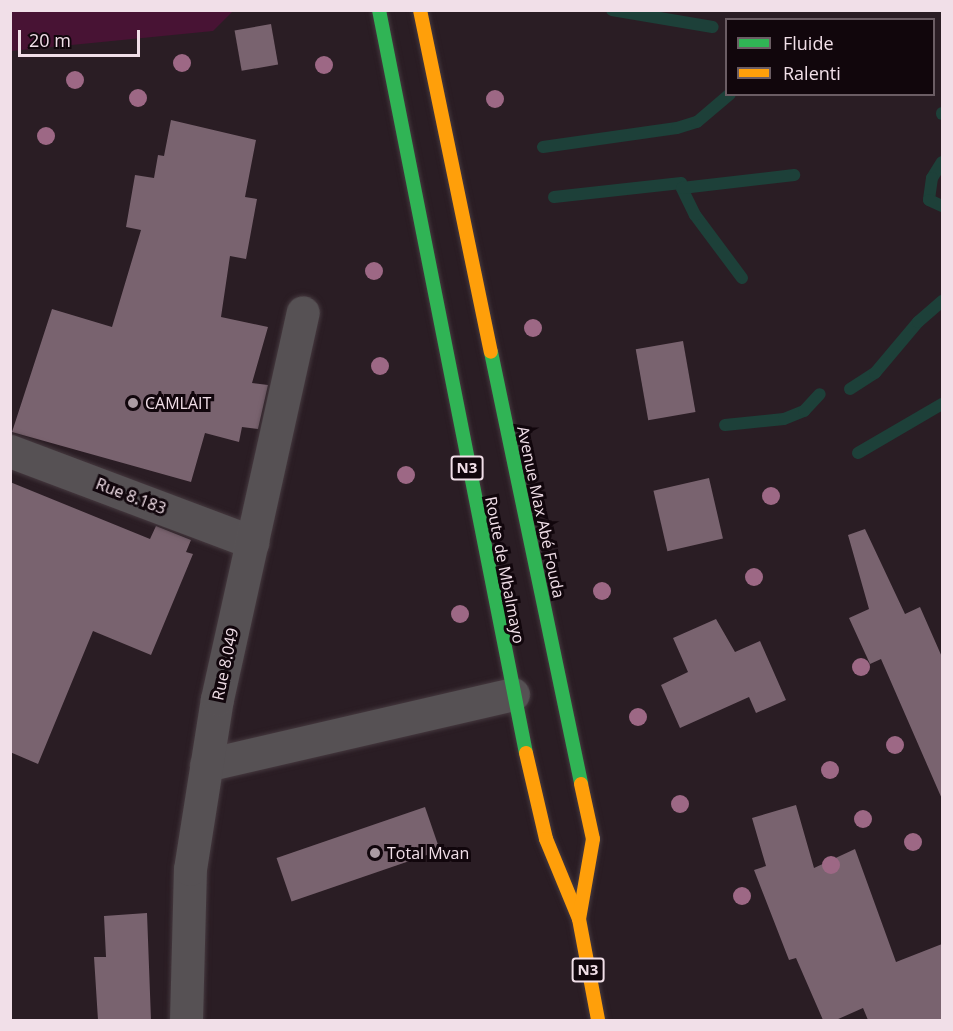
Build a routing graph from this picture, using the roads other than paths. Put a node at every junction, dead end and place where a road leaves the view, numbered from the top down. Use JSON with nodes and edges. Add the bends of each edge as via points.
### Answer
{"nodes":[{"id":1,"x":379,"y":10,"type":"edge"},
{"id":2,"x":420,"y":10,"type":"edge"},
{"id":3,"x":303,"y":312,"type":"dead end"},
{"id":4,"x":10,"y":451,"type":"edge"},
{"id":5,"x":252,"y":542,"type":"junction"},
{"id":6,"x":513,"y":694,"type":"junction"},
{"id":7,"x":206,"y":765,"type":"junction"},
{"id":8,"x":579,"y":919,"type":"junction"},
{"id":9,"x":186,"y":1020,"type":"edge"},
{"id":10,"x":598,"y":1020,"type":"edge"}],
"edges":[{"from":1,"to":6,"type":"highway","name":"Route de Mbalmayo","number":"N3"},
{"from":2,"to":8,"type":"highway","name":"Avenue Max Abé Fouda","number":"N3","via":[[592,839]]},
{"from":3,"to":5,"type":"street","name":"Rue 8.049"},
{"from":4,"to":5,"type":"street","name":"Rue 8.183"},
{"from":5,"to":7,"type":"street","name":"Rue 8.049"},
{"from":6,"to":7,"type":"street"},
{"from":6,"to":8,"type":"highway","name":"Route de Mbalmayo","number":"N3","via":[[546,839]]},
{"from":7,"to":9,"type":"street","name":"Rue 8.049","via":[[190,869]]},
{"from":8,"to":10,"type":"highway","name":"Avenue Max Abé Fouda","number":"N3"}]}
